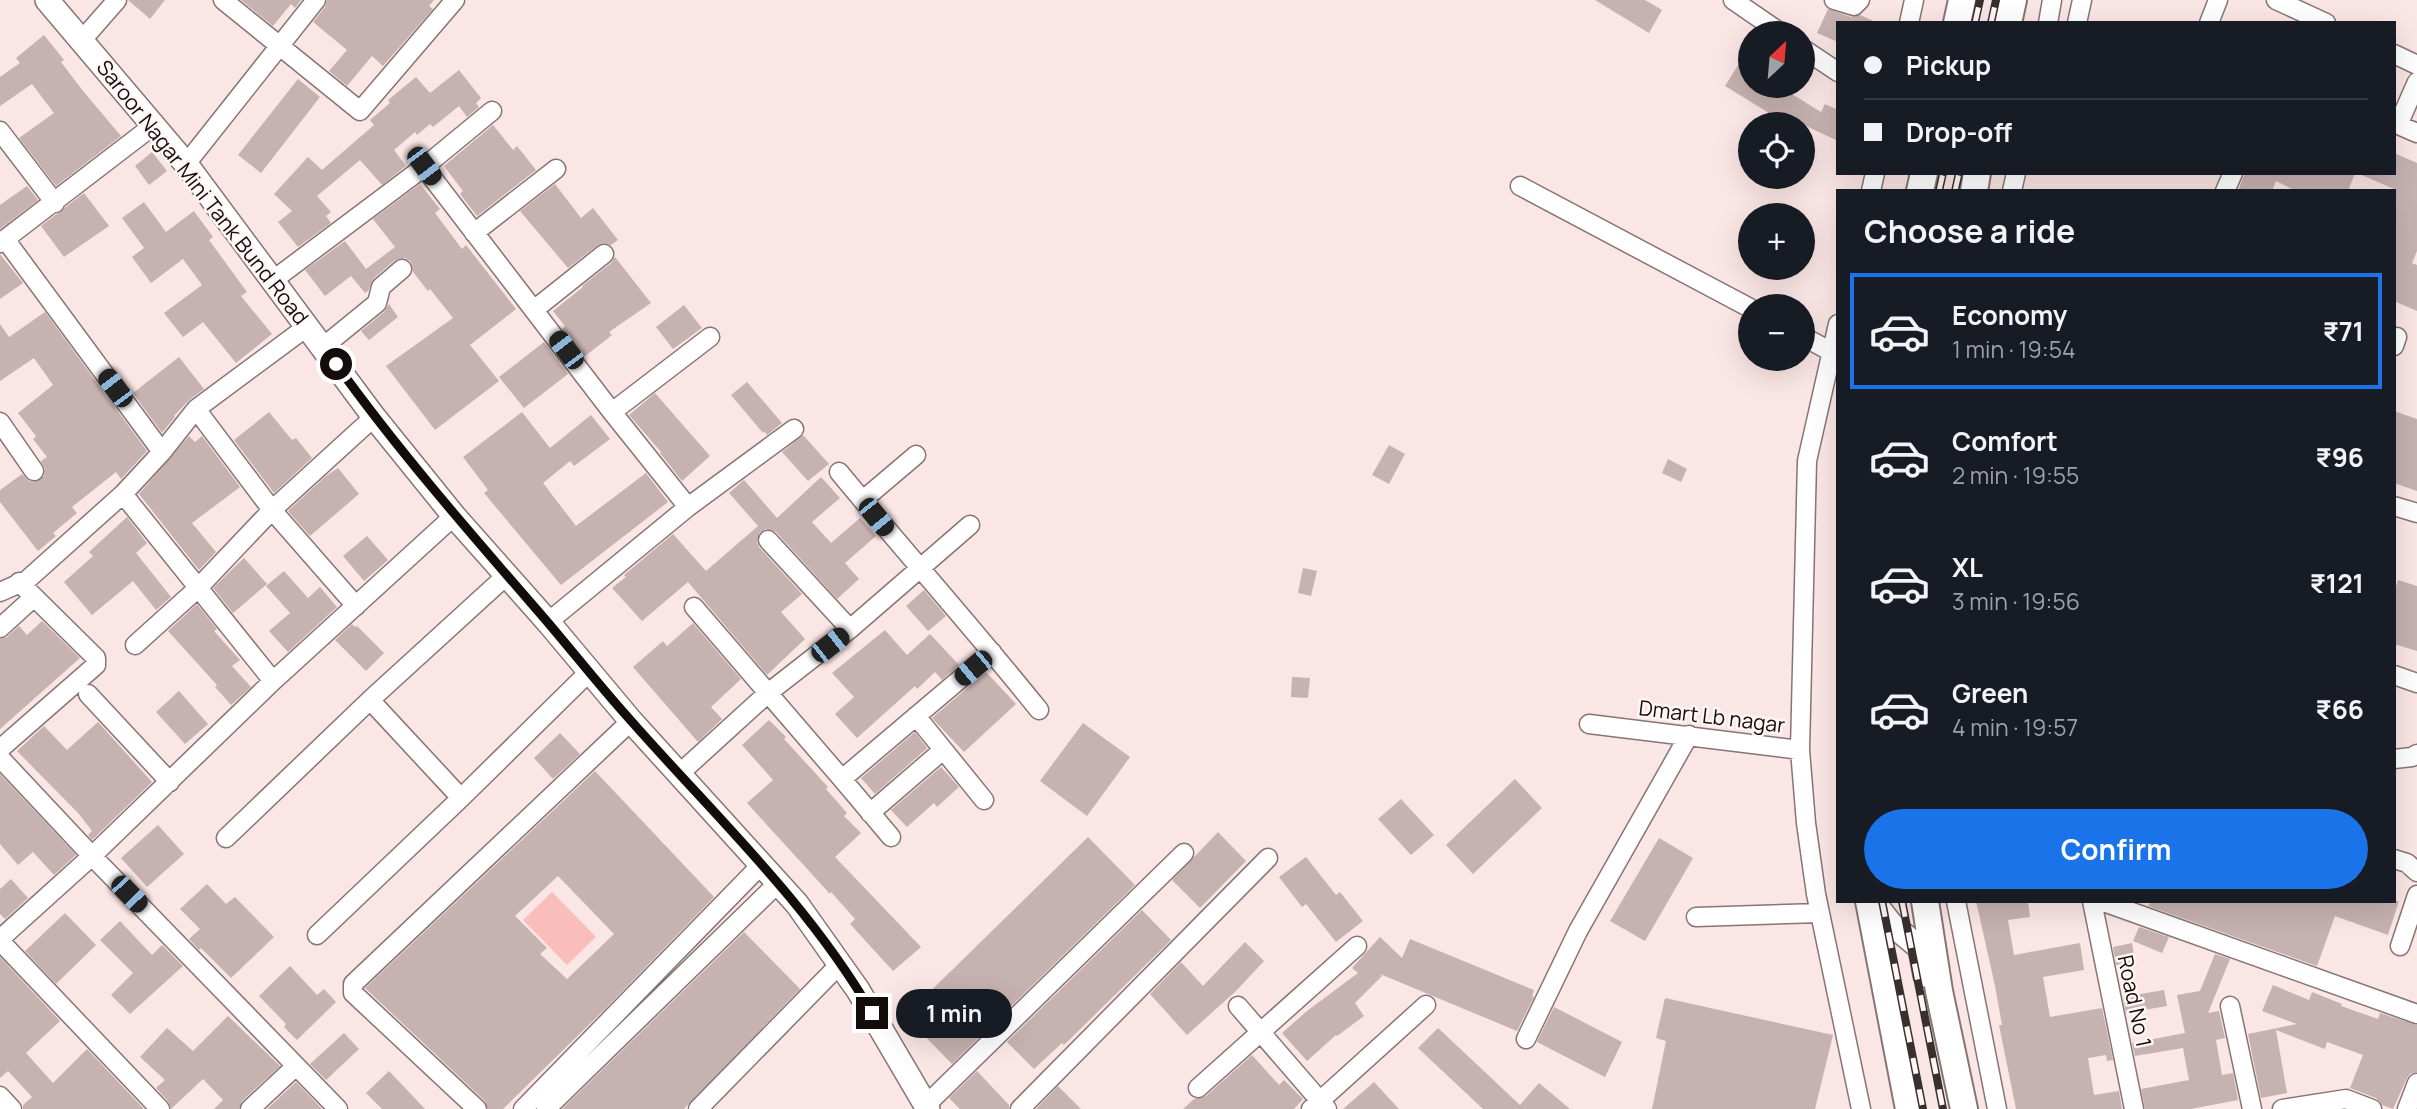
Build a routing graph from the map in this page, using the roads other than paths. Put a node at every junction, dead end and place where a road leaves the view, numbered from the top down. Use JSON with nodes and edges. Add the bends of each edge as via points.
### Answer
{"nodes":[{"id":1,"x":47,"y":0,"type":"edge"},
{"id":2,"x":117,"y":0,"type":"edge"},
{"id":3,"x":223,"y":0,"type":"edge"},
{"id":4,"x":316,"y":0,"type":"edge"},
{"id":5,"x":455,"y":0,"type":"edge"},
{"id":6,"x":1733,"y":0,"type":"edge"},
{"id":7,"x":1834,"y":0,"type":"edge"},
{"id":8,"x":1860,"y":0,"type":"edge"},
{"id":9,"x":1914,"y":0,"type":"edge"},
{"id":10,"x":1962,"y":0,"type":"edge"},
{"id":11,"x":2013,"y":0,"type":"edge"},
{"id":12,"x":2052,"y":0,"type":"edge"},
{"id":13,"x":2082,"y":0,"type":"edge"},
{"id":14,"x":2218,"y":0,"type":"edge"},
{"id":15,"x":2276,"y":0,"type":"edge"},
{"id":16,"x":2304,"y":18,"type":"edge"},
{"id":17,"x":1764,"y":21,"type":"edge"},
{"id":18,"x":1909,"y":21,"type":"edge"},
{"id":19,"x":1957,"y":21,"type":"edge"},
{"id":20,"x":2008,"y":21,"type":"edge"},
{"id":21,"x":2048,"y":21,"type":"edge"},
{"id":22,"x":2077,"y":21,"type":"edge"},
{"id":23,"x":2210,"y":21,"type":"edge"},
{"id":24,"x":82,"y":40,"type":"junction"},
{"id":25,"x":280,"y":45,"type":"junction"},
{"id":26,"x":2396,"y":55,"type":"edge"},
{"id":27,"x":1815,"y":57,"type":"edge"},
{"id":28,"x":2417,"y":65,"type":"edge"},
{"id":29,"x":1836,"y":71,"type":"edge"},
{"id":30,"x":2417,"y":82,"type":"edge"},
{"id":31,"x":492,"y":111,"type":"dead end"},
{"id":32,"x":154,"y":125,"type":"junction"},
{"id":33,"x":2407,"y":126,"type":"edge"},
{"id":34,"x":0,"y":131,"type":"edge"},
{"id":35,"x":186,"y":164,"type":"junction"},
{"id":36,"x":424,"y":166,"type":"junction"},
{"id":37,"x":556,"y":169,"type":"dead end"},
{"id":38,"x":1520,"y":186,"type":"dead end"},
{"id":39,"x":55,"y":203,"type":"junction"},
{"id":40,"x":474,"y":233,"type":"junction"},
{"id":41,"x":2,"y":241,"type":"edge"},
{"id":42,"x":604,"y":254,"type":"dead end"},
{"id":43,"x":402,"y":269,"type":"dead end"},
{"id":44,"x":272,"y":281,"type":"junction"},
{"id":45,"x":1738,"y":303,"type":"edge"},
{"id":46,"x":535,"y":309,"type":"junction"},
{"id":47,"x":308,"y":326,"type":"junction"},
{"id":48,"x":1836,"y":331,"type":"edge"},
{"id":49,"x":710,"y":337,"type":"dead end"},
{"id":50,"x":1815,"y":344,"type":"edge"},
{"id":51,"x":323,"y":347,"type":"junction"},
{"id":52,"x":1830,"y":351,"type":"junction"},
{"id":53,"x":196,"y":409,"type":"junction"},
{"id":54,"x":612,"y":412,"type":"junction"},
{"id":55,"x":374,"y":417,"type":"junction"},
{"id":56,"x":0,"y":422,"type":"edge"},
{"id":57,"x":794,"y":429,"type":"dead end"},
{"id":58,"x":162,"y":452,"type":"junction"},
{"id":59,"x":916,"y":455,"type":"dead end"},
{"id":60,"x":34,"y":471,"type":"dead end"},
{"id":61,"x":839,"y":472,"type":"dead end"},
{"id":62,"x":123,"y":494,"type":"junction"},
{"id":63,"x":863,"y":500,"type":"junction"},
{"id":64,"x":688,"y":507,"type":"junction"},
{"id":65,"x":2396,"y":507,"type":"edge"},
{"id":66,"x":272,"y":510,"type":"junction"},
{"id":67,"x":2417,"y":513,"type":"edge"},
{"id":68,"x":454,"y":516,"type":"junction"},
{"id":69,"x":970,"y":524,"type":"dead end"},
{"id":70,"x":768,"y":540,"type":"dead end"},
{"id":71,"x":918,"y":569,"type":"junction"},
{"id":72,"x":507,"y":575,"type":"junction"},
{"id":73,"x":197,"y":589,"type":"junction"},
{"id":74,"x":6,"y":591,"type":"edge"},
{"id":75,"x":356,"y":606,"type":"junction"},
{"id":76,"x":694,"y":607,"type":"dead end"},
{"id":77,"x":17,"y":612,"type":"edge"},
{"id":78,"x":548,"y":622,"type":"junction"},
{"id":79,"x":850,"y":629,"type":"junction"},
{"id":80,"x":135,"y":645,"type":"dead end"},
{"id":81,"x":992,"y":652,"type":"junction"},
{"id":82,"x":589,"y":671,"type":"junction"},
{"id":83,"x":2396,"y":676,"type":"edge"},
{"id":84,"x":273,"y":681,"type":"junction"},
{"id":85,"x":2417,"y":682,"type":"edge"},
{"id":86,"x":768,"y":693,"type":"junction"},
{"id":87,"x":88,"y":694,"type":"dead end"},
{"id":88,"x":370,"y":700,"type":"junction"},
{"id":89,"x":1039,"y":710,"type":"dead end"},
{"id":90,"x":916,"y":716,"type":"junction"},
{"id":91,"x":631,"y":722,"type":"junction"},
{"id":92,"x":1589,"y":724,"type":"dead end"},
{"id":93,"x":1689,"y":735,"type":"junction"},
{"id":94,"x":943,"y":750,"type":"junction"},
{"id":95,"x":1800,"y":750,"type":"junction"},
{"id":96,"x":2417,"y":754,"type":"edge"},
{"id":97,"x":1,"y":755,"type":"edge"},
{"id":98,"x":2396,"y":760,"type":"edge"},
{"id":99,"x":679,"y":774,"type":"junction"},
{"id":100,"x":842,"y":779,"type":"junction"},
{"id":101,"x":170,"y":782,"type":"junction"},
{"id":102,"x":461,"y":798,"type":"junction"},
{"id":103,"x":984,"y":800,"type":"dead end"},
{"id":104,"x":870,"y":813,"type":"junction"},
{"id":105,"x":891,"y":837,"type":"dead end"},
{"id":106,"x":226,"y":838,"type":"dead end"},
{"id":107,"x":1184,"y":853,"type":"dead end"},
{"id":108,"x":92,"y":856,"type":"junction"},
{"id":109,"x":1268,"y":858,"type":"dead end"},
{"id":110,"x":2396,"y":860,"type":"edge"},
{"id":111,"x":761,"y":865,"type":"junction"},
{"id":112,"x":2417,"y":872,"type":"edge"},
{"id":113,"x":778,"y":883,"type":"junction"},
{"id":114,"x":2417,"y":895,"type":"edge"},
{"id":115,"x":1871,"y":903,"type":"edge"},
{"id":116,"x":1873,"y":903,"type":"edge"},
{"id":117,"x":1926,"y":903,"type":"edge"},
{"id":118,"x":1956,"y":903,"type":"edge"},
{"id":119,"x":2092,"y":903,"type":"edge"},
{"id":120,"x":2107,"y":903,"type":"edge"},
{"id":121,"x":1820,"y":913,"type":"junction"},
{"id":122,"x":1696,"y":917,"type":"dead end"},
{"id":123,"x":317,"y":935,"type":"dead end"},
{"id":124,"x":0,"y":940,"type":"edge"},
{"id":125,"x":1357,"y":946,"type":"dead end"},
{"id":126,"x":2400,"y":946,"type":"dead end"},
{"id":127,"x":840,"y":964,"type":"junction"},
{"id":128,"x":1426,"y":1005,"type":"dead end"},
{"id":129,"x":1238,"y":1006,"type":"dead end"},
{"id":130,"x":2230,"y":1006,"type":"dead end"},
{"id":131,"x":2417,"y":1014,"type":"edge"},
{"id":132,"x":1260,"y":1032,"type":"junction"},
{"id":133,"x":1526,"y":1039,"type":"dead end"},
{"id":134,"x":296,"y":1066,"type":"junction"},
{"id":135,"x":2417,"y":1083,"type":"edge"},
{"id":136,"x":1198,"y":1088,"type":"dead end"},
{"id":137,"x":0,"y":1096,"type":"edge"},
{"id":138,"x":927,"y":1107,"type":"edge"},
{"id":139,"x":1319,"y":1107,"type":"edge"},
{"id":140,"x":12,"y":1109,"type":"edge"},
{"id":141,"x":160,"y":1109,"type":"edge"},
{"id":142,"x":250,"y":1109,"type":"edge"},
{"id":143,"x":338,"y":1109,"type":"edge"},
{"id":144,"x":477,"y":1109,"type":"edge"},
{"id":145,"x":523,"y":1109,"type":"edge"},
{"id":146,"x":546,"y":1109,"type":"edge"},
{"id":147,"x":698,"y":1109,"type":"edge"},
{"id":148,"x":1020,"y":1109,"type":"edge"},
{"id":149,"x":1861,"y":1109,"type":"edge"},
{"id":150,"x":1909,"y":1109,"type":"edge"},
{"id":151,"x":1952,"y":1109,"type":"edge"},
{"id":152,"x":1964,"y":1109,"type":"edge"},
{"id":153,"x":1997,"y":1109,"type":"edge"},
{"id":154,"x":2134,"y":1109,"type":"edge"},
{"id":155,"x":2252,"y":1109,"type":"edge"},
{"id":156,"x":2282,"y":1109,"type":"edge"},
{"id":157,"x":2372,"y":1109,"type":"edge"},
{"id":158,"x":2407,"y":1109,"type":"edge"}],
"edges":[{"from":1,"to":24,"type":"main road","name":"Saroor Nagar Mini Tank Bund Road"},
{"from":2,"to":24,"type":"street"},
{"from":3,"to":25,"type":"street"},
{"from":4,"to":25,"type":"street"},
{"from":5,"to":25,"type":"street","via":[[360,111]]},
{"from":6,"to":17,"type":"street"},
{"from":7,"to":8,"type":"street","via":[[1854,6]]},
{"from":9,"to":18,"type":"street"},
{"from":10,"to":19,"type":"highway"},
{"from":11,"to":20,"type":"highway"},
{"from":12,"to":21,"type":"street"},
{"from":13,"to":22,"type":"street"},
{"from":14,"to":23,"type":"street"},
{"from":15,"to":16,"type":"street"},
{"from":24,"to":32,"type":"main road","name":"Saroor Nagar Mini Tank Bund Road"},
{"from":25,"to":35,"type":"street"},
{"from":26,"to":28,"type":"street"},
{"from":27,"to":29,"type":"street"},
{"from":30,"to":33,"type":"street"},
{"from":31,"to":36,"type":"street"},
{"from":32,"to":35,"type":"main road","name":"Saroor Nagar Mini Tank Bund Road"},
{"from":32,"to":39,"type":"street"},
{"from":34,"to":39,"type":"street"},
{"from":35,"to":44,"type":"main road","name":"Saroor Nagar Mini Tank Bund Road"},
{"from":36,"to":40,"type":"street"},
{"from":36,"to":44,"type":"street"},
{"from":37,"to":40,"type":"street"},
{"from":38,"to":45,"type":"street"},
{"from":39,"to":41,"type":"street"},
{"from":40,"to":46,"type":"street"},
{"from":41,"to":58,"type":"street"},
{"from":42,"to":46,"type":"street"},
{"from":43,"to":51,"type":"street","via":[[381,287],[377,303]]},
{"from":44,"to":47,"type":"main road","name":"Saroor Nagar Mini Tank Bund Road"},
{"from":46,"to":54,"type":"street"},
{"from":47,"to":51,"type":"main road","name":"Saroor Nagar Mini Tank Bund Road"},
{"from":47,"to":53,"type":"street"},
{"from":48,"to":52,"type":"street"},
{"from":49,"to":54,"type":"street"},
{"from":50,"to":52,"type":"street"},
{"from":51,"to":55,"type":"main road","name":"Saroor Nagar Mini Tank Bund Road"},
{"from":52,"to":95,"type":"street","via":[[1807,461]]},
{"from":53,"to":58,"type":"street"},
{"from":53,"to":66,"type":"street"},
{"from":54,"to":64,"type":"street"},
{"from":55,"to":66,"type":"street"},
{"from":55,"to":68,"type":"main road","name":"Saroor Nagar Mini Tank Bund Road"},
{"from":56,"to":60,"type":"street"},
{"from":57,"to":64,"type":"street"},
{"from":58,"to":62,"type":"street"},
{"from":59,"to":63,"type":"street"},
{"from":61,"to":63,"type":"street"},
{"from":62,"to":73,"type":"street"},
{"from":62,"to":74,"type":"street","via":[[27,580]]},
{"from":63,"to":71,"type":"street"},
{"from":64,"to":78,"type":"street"},
{"from":65,"to":67,"type":"street"},
{"from":66,"to":73,"type":"street"},
{"from":66,"to":75,"type":"street"},
{"from":68,"to":72,"type":"main road","name":"Saroor Nagar Mini Tank Bund Road"},
{"from":68,"to":75,"type":"street"},
{"from":69,"to":71,"type":"street"},
{"from":70,"to":79,"type":"street"},
{"from":71,"to":79,"type":"street"},
{"from":71,"to":81,"type":"street"},
{"from":72,"to":78,"type":"main road","name":"Saroor Nagar Mini Tank Bund Road"},
{"from":72,"to":88,"type":"street"},
{"from":73,"to":80,"type":"street"},
{"from":73,"to":84,"type":"street"},
{"from":74,"to":77,"type":"street"},
{"from":75,"to":84,"type":"street"},
{"from":76,"to":86,"type":"street"},
{"from":77,"to":97,"type":"street","via":[[96,658],[96,665]]},
{"from":78,"to":82,"type":"main road","name":"Saroor Nagar Mini Tank Bund Road"},
{"from":79,"to":86,"type":"street"},
{"from":81,"to":89,"type":"street"},
{"from":81,"to":90,"type":"street"},
{"from":82,"to":91,"type":"main road","name":"Saroor Nagar Mini Tank Bund Road"},
{"from":82,"to":102,"type":"street"},
{"from":83,"to":85,"type":"street"},
{"from":84,"to":101,"type":"street"},
{"from":86,"to":99,"type":"street"},
{"from":86,"to":100,"type":"street"},
{"from":87,"to":101,"type":"street"},
{"from":88,"to":102,"type":"street"},
{"from":88,"to":106,"type":"street"},
{"from":90,"to":94,"type":"street"},
{"from":90,"to":100,"type":"street"},
{"from":91,"to":99,"type":"main road","name":"Saroor Nagar Mini Tank Bund Road"},
{"from":91,"to":144,"type":"street","via":[[353,984],[353,993]]},
{"from":92,"to":93,"type":"street","name":"Dmart Lb nagar"},
{"from":93,"to":95,"type":"street","name":"Dmart Lb nagar"},
{"from":93,"to":133,"type":"street","via":[[1578,931]]},
{"from":94,"to":103,"type":"street"},
{"from":94,"to":104,"type":"street"},
{"from":95,"to":121,"type":"street","name":"Dmart Lb nagar"},
{"from":96,"to":98,"type":"street"},
{"from":97,"to":108,"type":"street"},
{"from":99,"to":111,"type":"main road","name":"Saroor Nagar Mini Tank Bund Road"},
{"from":100,"to":104,"type":"street"},
{"from":101,"to":108,"type":"street"},
{"from":102,"to":123,"type":"street"},
{"from":104,"to":105,"type":"street"},
{"from":107,"to":138,"type":"street"},
{"from":108,"to":124,"type":"street"},
{"from":108,"to":134,"type":"street"},
{"from":109,"to":148,"type":"street"},
{"from":110,"to":112,"type":"street"},
{"from":111,"to":113,"type":"main road","name":"Saroor Nagar Mini Tank Bund Road"},
{"from":111,"to":145,"type":"street"},
{"from":113,"to":127,"type":"main road","name":"Saroor Nagar Mini Tank Bund Road"},
{"from":113,"to":146,"type":"street"},
{"from":114,"to":126,"type":"street"},
{"from":115,"to":150,"type":"highway"},
{"from":116,"to":151,"type":"main road","via":[[1920,948]]},
{"from":117,"to":152,"type":"highway"},
{"from":118,"to":153,"type":"street"},
{"from":119,"to":154,"type":"street","name":"Road No 1"},
{"from":120,"to":131,"type":"street"},
{"from":121,"to":122,"type":"street"},
{"from":121,"to":149,"type":"street","name":"Dmart Lb nagar"},
{"from":124,"to":141,"type":"street"},
{"from":125,"to":132,"type":"street"},
{"from":127,"to":138,"type":"main road","name":"Saroor Nagar Mini Tank Bund Road"},
{"from":127,"to":147,"type":"street"},
{"from":128,"to":139,"type":"street"},
{"from":129,"to":132,"type":"street"},
{"from":130,"to":155,"type":"street"},
{"from":132,"to":136,"type":"street"},
{"from":132,"to":139,"type":"street"},
{"from":134,"to":142,"type":"street"},
{"from":134,"to":143,"type":"street"},
{"from":135,"to":158,"type":"street"},
{"from":137,"to":140,"type":"street"},
{"from":156,"to":157,"type":"street","via":[[2346,1100]]}]}
